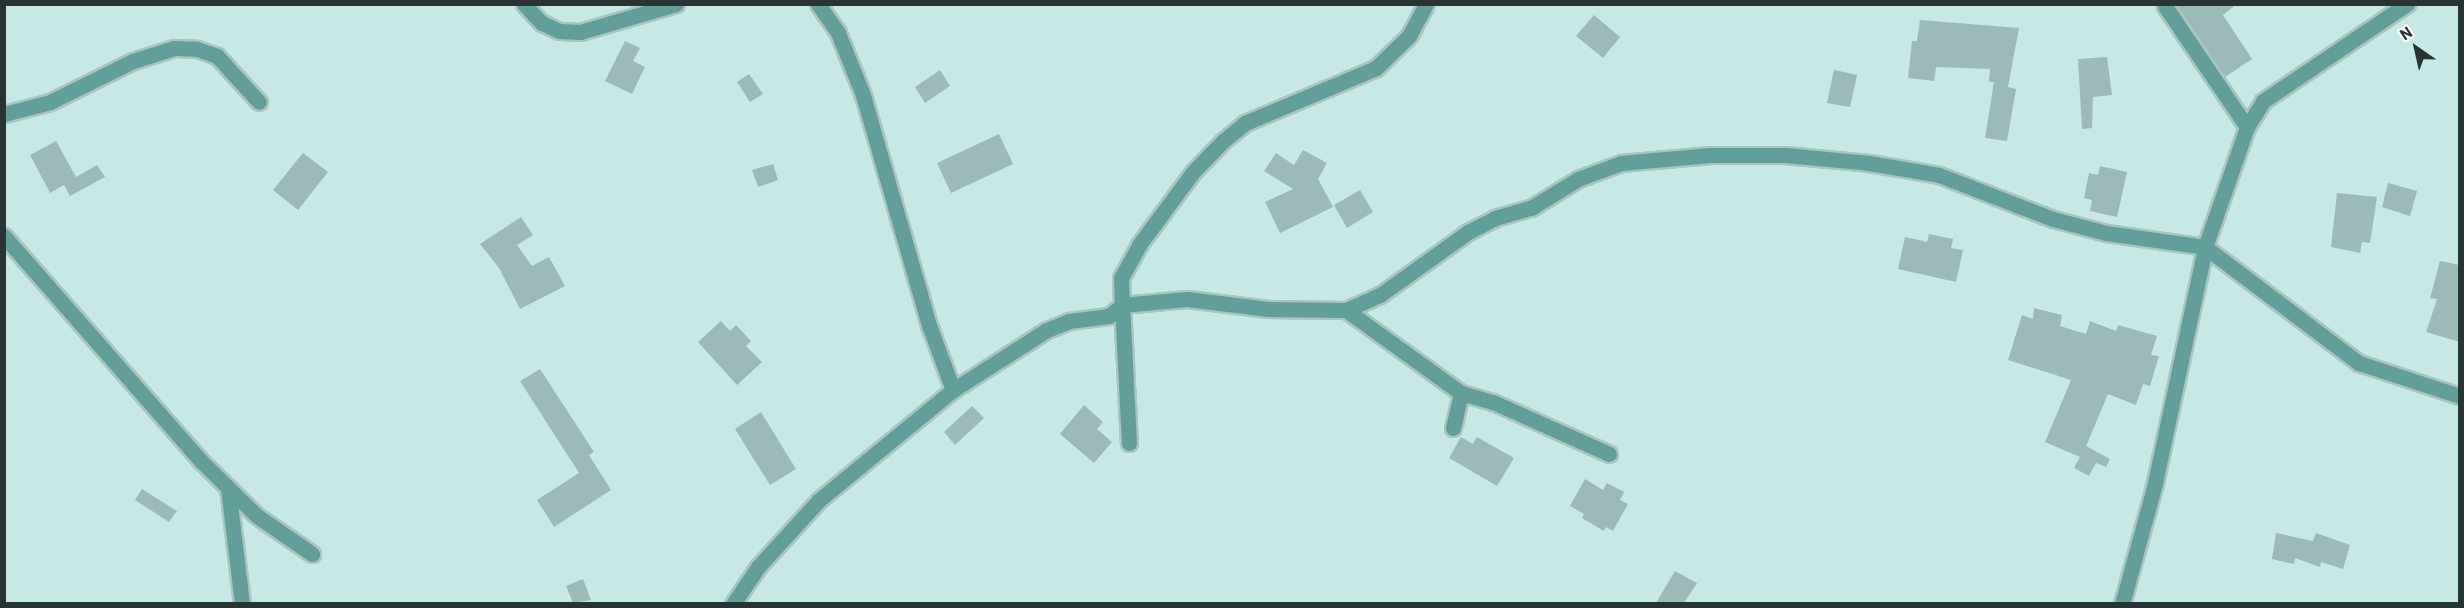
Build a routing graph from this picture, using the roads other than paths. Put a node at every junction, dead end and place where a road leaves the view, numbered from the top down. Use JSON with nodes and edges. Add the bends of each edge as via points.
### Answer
{"nodes":[{"id":1,"x":524,"y":4,"type":"edge"},
{"id":2,"x":676,"y":4,"type":"edge"},
{"id":3,"x":818,"y":4,"type":"edge"},
{"id":4,"x":1426,"y":4,"type":"edge"},
{"id":5,"x":2407,"y":4,"type":"edge"},
{"id":6,"x":2165,"y":6,"type":"dead end"},
{"id":7,"x":259,"y":102,"type":"dead end"},
{"id":8,"x":4,"y":114,"type":"edge"},
{"id":9,"x":2247,"y":128,"type":"junction"},
{"id":10,"x":4,"y":236,"type":"edge"},
{"id":11,"x":2205,"y":247,"type":"junction"},
{"id":12,"x":1122,"y":305,"type":"junction"},
{"id":13,"x":1346,"y":310,"type":"junction"},
{"id":14,"x":953,"y":390,"type":"junction"},
{"id":15,"x":1461,"y":393,"type":"junction"},
{"id":16,"x":2460,"y":396,"type":"edge"},
{"id":17,"x":1453,"y":428,"type":"dead end"},
{"id":18,"x":1129,"y":442,"type":"dead end"},
{"id":19,"x":1610,"y":454,"type":"dead end"},
{"id":20,"x":228,"y":488,"type":"junction"},
{"id":21,"x":312,"y":554,"type":"dead end"},
{"id":22,"x":242,"y":603,"type":"edge"},
{"id":23,"x":733,"y":603,"type":"edge"},
{"id":24,"x":2122,"y":603,"type":"edge"}],
"edges":[{"from":1,"to":2,"type":"street","via":[[542,23],[559,31],[580,32]]},
{"from":3,"to":14,"type":"street","via":[[838,33],[862,95],[930,328]]},
{"from":4,"to":12,"type":"street","via":[[1409,36],[1376,68],[1245,123],[1222,141],[1193,171],[1139,245],[1121,278]]},
{"from":5,"to":9,"type":"street","via":[[2263,100]]},
{"from":6,"to":9,"type":"street"},
{"from":7,"to":8,"type":"street","via":[[217,56],[197,49],[174,48],[133,61],[50,102]]},
{"from":9,"to":11,"type":"street"},
{"from":10,"to":20,"type":"street"},
{"from":11,"to":13,"type":"street","via":[[2106,233],[2053,219],[1939,175],[1806,157],[1711,155],[1621,163],[1578,179],[1532,208],[1495,218],[1468,232],[1397,284]]},
{"from":11,"to":16,"type":"street","via":[[2359,363]]},
{"from":11,"to":24,"type":"street","via":[[2155,483]]},
{"from":12,"to":13,"type":"street","via":[[1187,298],[1268,309]]},
{"from":12,"to":14,"type":"street","via":[[1109,316],[1069,321],[1047,330]]},
{"from":12,"to":18,"type":"street"},
{"from":13,"to":15,"type":"street"},
{"from":14,"to":23,"type":"street","via":[[819,500],[758,567]]},
{"from":15,"to":17,"type":"street"},
{"from":15,"to":19,"type":"street","via":[[1493,402]]},
{"from":20,"to":21,"type":"street","via":[[257,516]]},
{"from":20,"to":22,"type":"street"}]}
